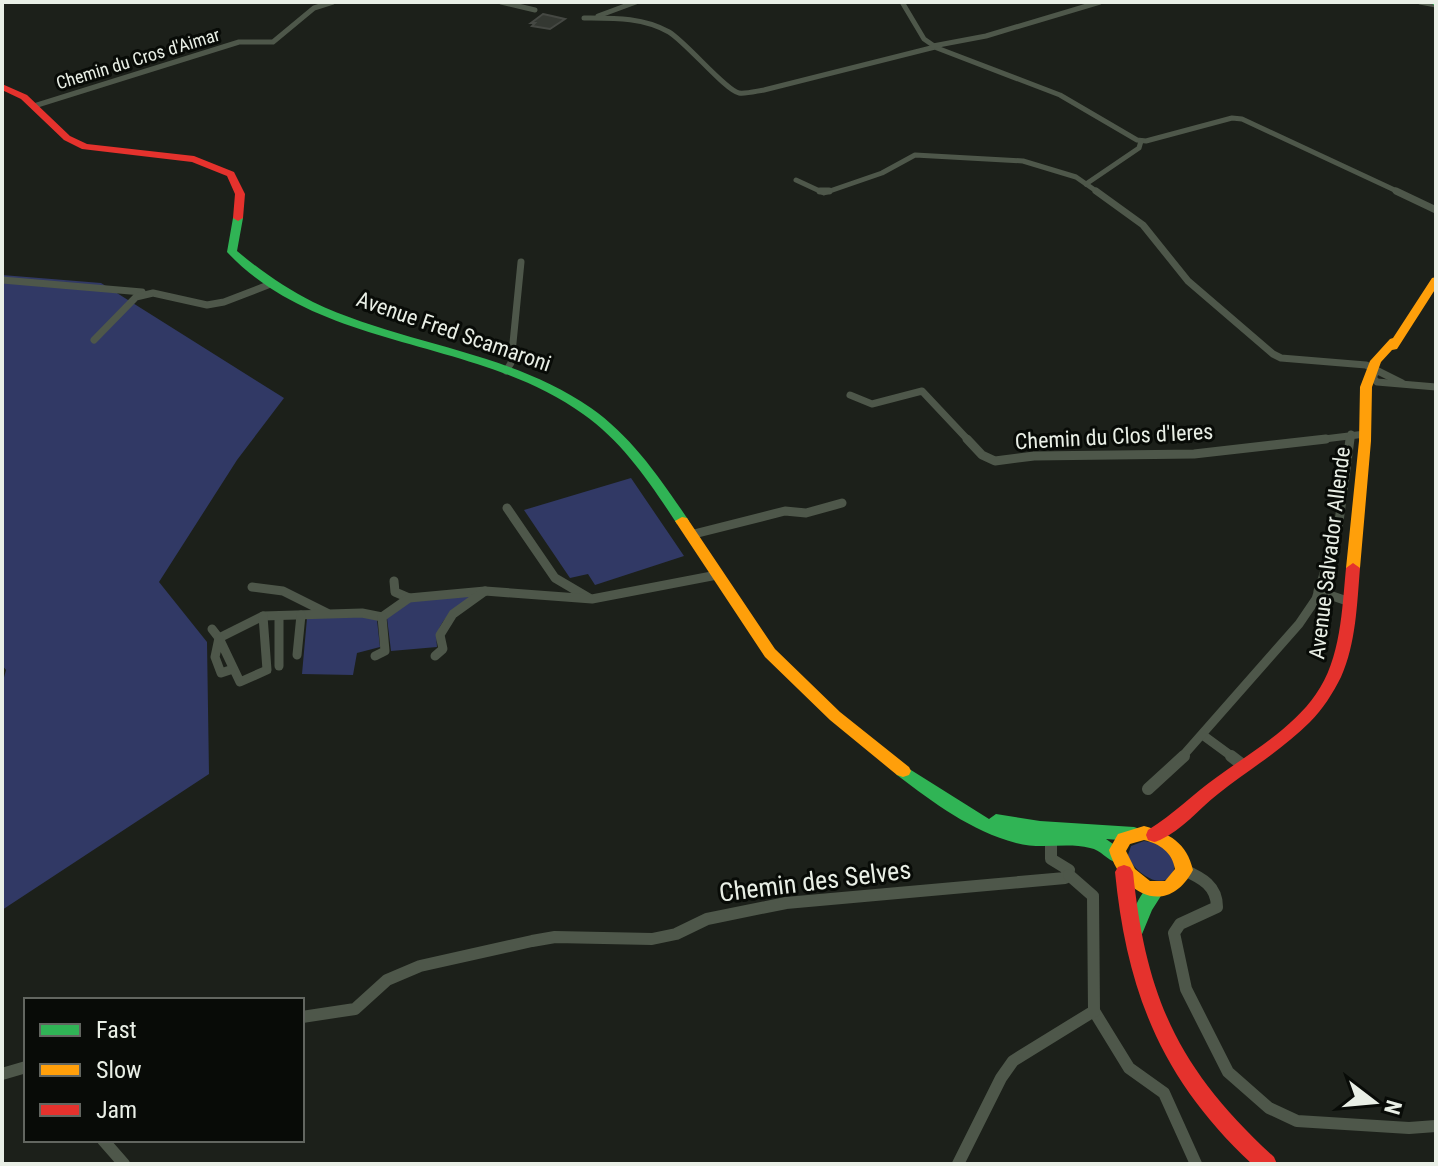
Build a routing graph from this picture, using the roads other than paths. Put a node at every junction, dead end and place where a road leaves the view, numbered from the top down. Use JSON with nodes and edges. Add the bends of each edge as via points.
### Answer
{"nodes":[{"id":1,"x":333,"y":2,"type":"edge"},
{"id":2,"x":501,"y":2,"type":"edge"},
{"id":3,"x":636,"y":2,"type":"edge"},
{"id":4,"x":902,"y":2,"type":"edge"},
{"id":5,"x":1100,"y":2,"type":"edge"},
{"id":6,"x":1420,"y":2,"type":"edge"},
{"id":7,"x":1436,"y":3,"type":"edge"},
{"id":8,"x":535,"y":10,"type":"dead end"},
{"id":9,"x":595,"y":17,"type":"junction"},
{"id":10,"x":584,"y":18,"type":"dead end"},
{"id":11,"x":934,"y":46,"type":"junction"},
{"id":12,"x":2,"y":87,"type":"edge"},
{"id":13,"x":34,"y":106,"type":"junction"},
{"id":14,"x":1141,"y":141,"type":"junction"},
{"id":15,"x":796,"y":180,"type":"dead end"},
{"id":16,"x":1086,"y":184,"type":"junction"},
{"id":17,"x":1436,"y":210,"type":"edge"},
{"id":18,"x":521,"y":262,"type":"dead end"},
{"id":19,"x":2,"y":280,"type":"edge"},
{"id":20,"x":1436,"y":280,"type":"edge"},
{"id":21,"x":268,"y":285,"type":"junction"},
{"id":22,"x":152,"y":293,"type":"junction"},
{"id":23,"x":94,"y":340,"type":"dead end"},
{"id":24,"x":506,"y":371,"type":"junction"},
{"id":25,"x":1375,"y":373,"type":"junction"},
{"id":26,"x":1436,"y":387,"type":"edge"},
{"id":27,"x":850,"y":395,"type":"dead end"},
{"id":28,"x":1358,"y":434,"type":"junction"},
{"id":29,"x":842,"y":503,"type":"dead end"},
{"id":30,"x":507,"y":508,"type":"dead end"},
{"id":31,"x":690,"y":535,"type":"junction"},
{"id":32,"x":717,"y":575,"type":"junction"},
{"id":33,"x":394,"y":581,"type":"dead end"},
{"id":34,"x":252,"y":587,"type":"dead end"},
{"id":35,"x":485,"y":591,"type":"junction"},
{"id":36,"x":1318,"y":591,"type":"junction"},
{"id":37,"x":409,"y":598,"type":"junction"},
{"id":38,"x":592,"y":599,"type":"junction"},
{"id":39,"x":1350,"y":602,"type":"junction"},
{"id":40,"x":331,"y":614,"type":"junction"},
{"id":41,"x":301,"y":615,"type":"junction"},
{"id":42,"x":263,"y":616,"type":"junction"},
{"id":43,"x":279,"y":616,"type":"junction"},
{"id":44,"x":382,"y":617,"type":"junction"},
{"id":45,"x":297,"y":655,"type":"dead end"},
{"id":46,"x":375,"y":656,"type":"dead end"},
{"id":47,"x":435,"y":656,"type":"dead end"},
{"id":48,"x":279,"y":666,"type":"dead end"},
{"id":49,"x":1204,"y":736,"type":"junction"},
{"id":50,"x":1244,"y":766,"type":"junction"},
{"id":51,"x":1148,"y":789,"type":"dead end"},
{"id":52,"x":1185,"y":816,"type":"junction"},
{"id":53,"x":976,"y":817,"type":"junction"},
{"id":54,"x":1080,"y":829,"type":"junction"},
{"id":55,"x":1135,"y":834,"type":"junction"},
{"id":56,"x":1154,"y":835,"type":"junction"},
{"id":57,"x":1050,"y":840,"type":"junction"},
{"id":58,"x":1180,"y":853,"type":"junction"},
{"id":59,"x":1117,"y":856,"type":"junction"},
{"id":60,"x":1184,"y":870,"type":"junction"},
{"id":61,"x":1124,"y":872,"type":"junction"},
{"id":62,"x":1069,"y":875,"type":"junction"},
{"id":63,"x":1157,"y":888,"type":"junction"},
{"id":64,"x":1132,"y":938,"type":"junction"},
{"id":65,"x":1094,"y":1011,"type":"junction"},
{"id":66,"x":304,"y":1017,"type":"edge"},
{"id":67,"x":24,"y":1068,"type":"edge"},
{"id":68,"x":2,"y":1074,"type":"edge"},
{"id":69,"x":1436,"y":1126,"type":"edge"},
{"id":70,"x":105,"y":1142,"type":"edge"},
{"id":71,"x":124,"y":1164,"type":"edge"},
{"id":72,"x":958,"y":1164,"type":"edge"},
{"id":73,"x":1196,"y":1164,"type":"edge"},
{"id":74,"x":1267,"y":1164,"type":"edge"}],
"edges":[{"from":1,"to":13,"type":"street","name":"Chemin du Cros d'Aimar","via":[[314,8],[273,42],[239,42]]},
{"from":2,"to":8,"type":"street"},
{"from":3,"to":9,"type":"street"},
{"from":4,"to":11,"type":"street"},
{"from":5,"to":11,"type":"street"},
{"from":6,"to":7,"type":"street"},
{"from":9,"to":10,"type":"street"},
{"from":9,"to":11,"type":"street","via":[[665,28],[684,39],[739,93]]},
{"from":11,"to":14,"type":"street","via":[[1060,95]]},
{"from":12,"to":13,"type":"main road","name":"Avenue Fred Scamaroni"},
{"from":13,"to":21,"type":"main road","name":"Avenue Fred Scamaroni","via":[[66,139],[88,148],[189,158],[231,174],[241,189],[232,252],[244,270]]},
{"from":14,"to":16,"type":"street","via":[[1139,148]]},
{"from":14,"to":17,"type":"street","via":[[1242,119]]},
{"from":15,"to":16,"type":"street","via":[[824,193],[921,154],[1023,161],[1057,169]]},
{"from":16,"to":25,"type":"street","via":[[1143,225],[1188,281],[1273,354]]},
{"from":18,"to":24,"type":"street"},
{"from":19,"to":22,"type":"street"},
{"from":20,"to":25,"type":"main road","name":"Avenue Salvador Allende"},
{"from":21,"to":22,"type":"street","via":[[207,305]]},
{"from":21,"to":24,"type":"main road","name":"Avenue Fred Scamaroni"},
{"from":22,"to":23,"type":"street","via":[[136,297]]},
{"from":24,"to":31,"type":"main road","name":"Avenue Fred Scamaroni","via":[[557,391],[607,428],[633,454]]},
{"from":25,"to":26,"type":"street"},
{"from":25,"to":28,"type":"main road","name":"Avenue Salvador Allende"},
{"from":27,"to":28,"type":"street","name":"Chemin du Clos d'Ieres","via":[[872,404],[922,391],[982,455],[995,461],[1194,454]]},
{"from":28,"to":36,"type":"street","via":[[1338,529]]},
{"from":28,"to":39,"type":"main road","name":"Avenue Salvador Allende"},
{"from":29,"to":31,"type":"street"},
{"from":30,"to":38,"type":"street","via":[[555,578]]},
{"from":31,"to":32,"type":"main road","name":"Avenue Fred Scamaroni"},
{"from":32,"to":38,"type":"street"},
{"from":32,"to":53,"type":"main road","name":"Avenue Fred Scamaroni","via":[[775,660],[808,693],[916,780]]},
{"from":33,"to":37,"type":"street","via":[[395,592]]},
{"from":34,"to":40,"type":"street","via":[[299,596]]},
{"from":35,"to":37,"type":"street"},
{"from":35,"to":38,"type":"street"},
{"from":35,"to":47,"type":"street","via":[[453,614],[440,635],[443,649]]},
{"from":36,"to":39,"type":"street"},
{"from":36,"to":49,"type":"street","via":[[1299,624]]},
{"from":37,"to":44,"type":"street"},
{"from":39,"to":50,"type":"main road","name":"Avenue Salvador Allende","via":[[1339,667],[1320,705]]},
{"from":40,"to":41,"type":"street"},
{"from":40,"to":44,"type":"street"},
{"from":41,"to":43,"type":"street"},
{"from":41,"to":45,"type":"street"},
{"from":42,"to":42,"type":"street","via":[[267,670],[240,682],[215,633]]},
{"from":42,"to":43,"type":"street"},
{"from":43,"to":48,"type":"street"},
{"from":44,"to":46,"type":"street","via":[[385,651]]},
{"from":49,"to":50,"type":"street"},
{"from":49,"to":51,"type":"street"},
{"from":50,"to":52,"type":"main road","name":"Avenue Salvador Allende"},
{"from":52,"to":56,"type":"main road","name":"Avenue Salvador Allende"},
{"from":52,"to":58,"type":"main road"},
{"from":53,"to":54,"type":"main road","name":"Avenue Fred Scamaroni"},
{"from":53,"to":57,"type":"main road","name":"Avenue Fred Scamaroni","via":[[1024,838]]},
{"from":54,"to":55,"type":"main road","name":"Avenue Fred Scamaroni"},
{"from":54,"to":57,"type":"street","via":[[1052,835]]},
{"from":55,"to":56,"type":"main road"},
{"from":55,"to":59,"type":"main road","via":[[1122,842]]},
{"from":56,"to":58,"type":"main road"},
{"from":57,"to":59,"type":"main road","name":"Avenue Fred Scamaroni","via":[[1095,840]]},
{"from":57,"to":62,"type":"street","via":[[1051,859]]},
{"from":58,"to":60,"type":"main road"},
{"from":59,"to":61,"type":"main road"},
{"from":60,"to":63,"type":"main road","via":[[1175,883]]},
{"from":60,"to":69,"type":"street","via":[[1216,890],[1218,899],[1217,907],[1180,924],[1174,933],[1186,989],[1228,1072],[1269,1108],[1297,1121]]},
{"from":61,"to":63,"type":"main road"},
{"from":61,"to":64,"type":"main road"},
{"from":62,"to":65,"type":"street","via":[[1093,896]]},
{"from":62,"to":66,"type":"street","name":"Chemin des Selves","via":[[1030,883],[786,903],[707,919],[652,939],[544,939],[420,966],[387,980],[355,1009]]},
{"from":63,"to":64,"type":"main road"},
{"from":64,"to":74,"type":"main road","via":[[1146,989],[1180,1057],[1225,1126]]},
{"from":65,"to":72,"type":"street","via":[[1013,1061]]},
{"from":65,"to":73,"type":"street","via":[[1129,1068],[1164,1093]]},
{"from":67,"to":68,"type":"street"},
{"from":70,"to":71,"type":"street"}]}
